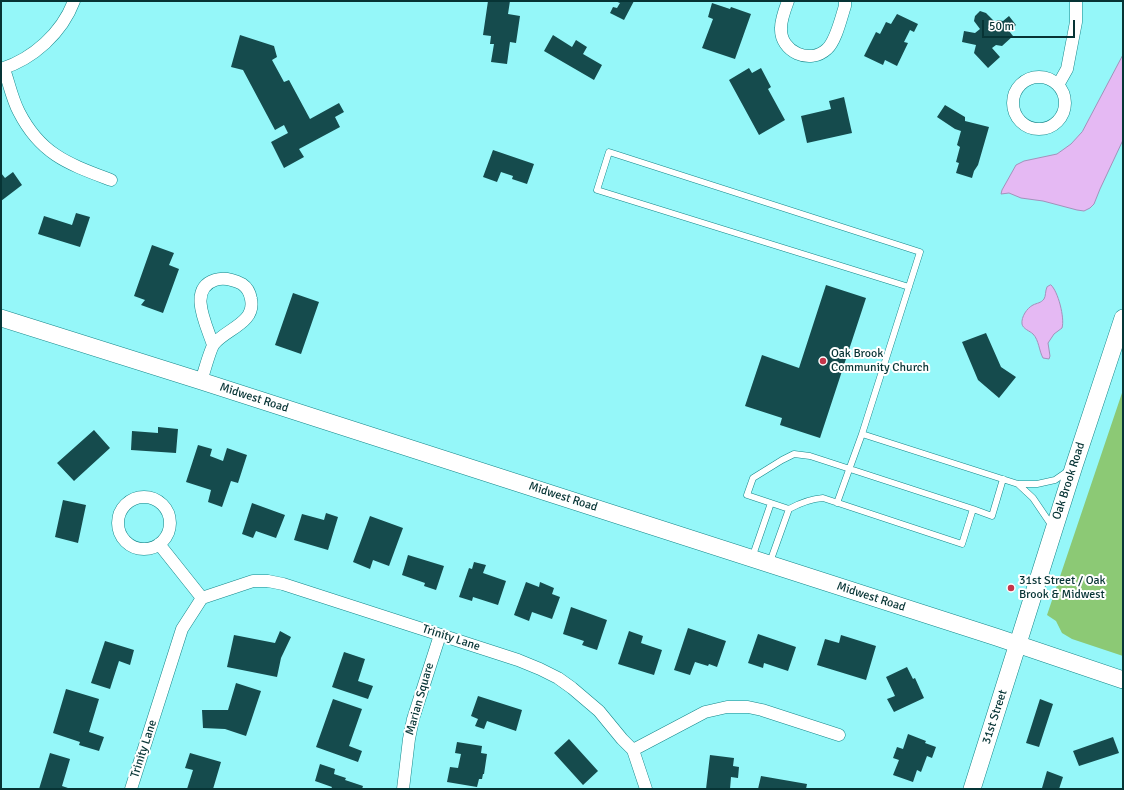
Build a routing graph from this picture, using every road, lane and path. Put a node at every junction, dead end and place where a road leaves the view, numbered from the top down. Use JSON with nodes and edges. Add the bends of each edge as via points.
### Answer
{"nodes":[{"id":1,"x":74,"y":1,"type":"edge"},
{"id":2,"x":788,"y":1,"type":"edge"},
{"id":3,"x":845,"y":1,"type":"edge"},
{"id":4,"x":1076,"y":1,"type":"edge"},
{"id":5,"x":2,"y":69,"type":"edge"},
{"id":6,"x":1058,"y":85,"type":"junction"},
{"id":7,"x":111,"y":180,"type":"dead end"},
{"id":8,"x":909,"y":287,"type":"junction"},
{"id":9,"x":1,"y":318,"type":"edge"},
{"id":10,"x":1123,"y":318,"type":"edge"},
{"id":11,"x":213,"y":345,"type":"junction"},
{"id":12,"x":201,"y":381,"type":"junction"},
{"id":13,"x":862,"y":434,"type":"junction"},
{"id":14,"x":1074,"y":466,"type":"junction"},
{"id":15,"x":848,"y":469,"type":"junction"},
{"id":16,"x":1003,"y":479,"type":"junction"},
{"id":17,"x":1018,"y":484,"type":"junction"},
{"id":18,"x":771,"y":503,"type":"junction"},
{"id":19,"x":837,"y":503,"type":"junction"},
{"id":20,"x":789,"y":509,"type":"junction"},
{"id":21,"x":973,"y":509,"type":"junction"},
{"id":22,"x":1054,"y":529,"type":"junction"},
{"id":23,"x":159,"y":544,"type":"junction"},
{"id":24,"x":752,"y":558,"type":"junction"},
{"id":25,"x":769,"y":564,"type":"junction"},
{"id":26,"x":202,"y":598,"type":"junction"},
{"id":27,"x":440,"y":635,"type":"junction"},
{"id":28,"x":1017,"y":644,"type":"junction"},
{"id":29,"x":1123,"y":680,"type":"edge"},
{"id":30,"x":839,"y":735,"type":"dead end"},
{"id":31,"x":633,"y":750,"type":"junction"},
{"id":32,"x":131,"y":789,"type":"edge"},
{"id":33,"x":403,"y":789,"type":"edge"},
{"id":34,"x":646,"y":789,"type":"edge"},
{"id":35,"x":972,"y":789,"type":"edge"}],
"edges":[{"from":1,"to":5,"type":"street","via":[[61,26],[41,48]]},
{"from":2,"to":3,"type":"street","via":[[780,28],[785,44],[796,54],[814,56],[828,49],[833,43]]},
{"from":4,"to":6,"type":"street","via":[[1076,22],[1067,69]]},
{"from":5,"to":7,"type":"street","via":[[19,111],[30,131],[43,146],[76,166]]},
{"from":6,"to":6,"type":"street","via":[[1063,91],[1065,105],[1064,112],[1055,124],[1042,129],[1022,122],[1014,110],[1013,102],[1022,83],[1029,79],[1045,77]]},
{"from":8,"to":8,"type":"lane","via":[[920,252],[609,152],[597,190]]},
{"from":8,"to":13,"type":"lane"},
{"from":9,"to":12,"type":"main road","name":"Midwest Road"},
{"from":10,"to":14,"type":"main road","name":"Oak Brook Road"},
{"from":11,"to":11,"type":"street","via":[[245,320],[250,312],[250,292],[235,281],[218,279],[210,282],[200,296],[200,306]]},
{"from":11,"to":12,"type":"street"},
{"from":12,"to":24,"type":"main road","name":"Midwest Road"},
{"from":13,"to":15,"type":"lane"},
{"from":13,"to":16,"type":"lane"},
{"from":14,"to":17,"type":"lane","via":[[1056,480]]},
{"from":14,"to":22,"type":"main road","name":"Oak Brook Road"},
{"from":15,"to":18,"type":"lane","via":[[810,456],[794,454],[753,478],[747,495]]},
{"from":15,"to":19,"type":"lane"},
{"from":15,"to":21,"type":"lane"},
{"from":16,"to":17,"type":"lane"},
{"from":16,"to":21,"type":"lane","via":[[992,516]]},
{"from":17,"to":22,"type":"lane","via":[[1033,498]]},
{"from":18,"to":20,"type":"lane"},
{"from":18,"to":24,"type":"lane"},
{"from":19,"to":20,"type":"lane","via":[[823,498],[802,502]]},
{"from":19,"to":21,"type":"lane","via":[[962,544]]},
{"from":20,"to":25,"type":"lane"},
{"from":22,"to":28,"type":"main road","name":"Oak Brook Road"},
{"from":23,"to":23,"type":"street","via":[[168,531],[168,514],[163,506],[144,498],[131,501],[124,506],[118,520],[118,528],[126,543],[141,549]]},
{"from":23,"to":26,"type":"street"},
{"from":24,"to":25,"type":"main road","name":"Midwest Road"},
{"from":25,"to":28,"type":"main road","name":"Midwest Road"},
{"from":26,"to":27,"type":"street","name":"Trinity Lane","via":[[253,581],[268,581]]},
{"from":26,"to":32,"type":"street","name":"Trinity Lane","via":[[182,629]]},
{"from":27,"to":31,"type":"street","name":"Trinity Lane","via":[[518,660],[558,678],[589,701]]},
{"from":27,"to":33,"type":"street","name":"Marian Square","via":[[413,719]]},
{"from":28,"to":29,"type":"main road","name":"Midwest Road"},
{"from":28,"to":35,"type":"main road","name":"31st Street"},
{"from":30,"to":31,"type":"street","via":[[762,710],[727,707],[705,712]]},
{"from":31,"to":34,"type":"street","name":"Trinity Lane"}]}
